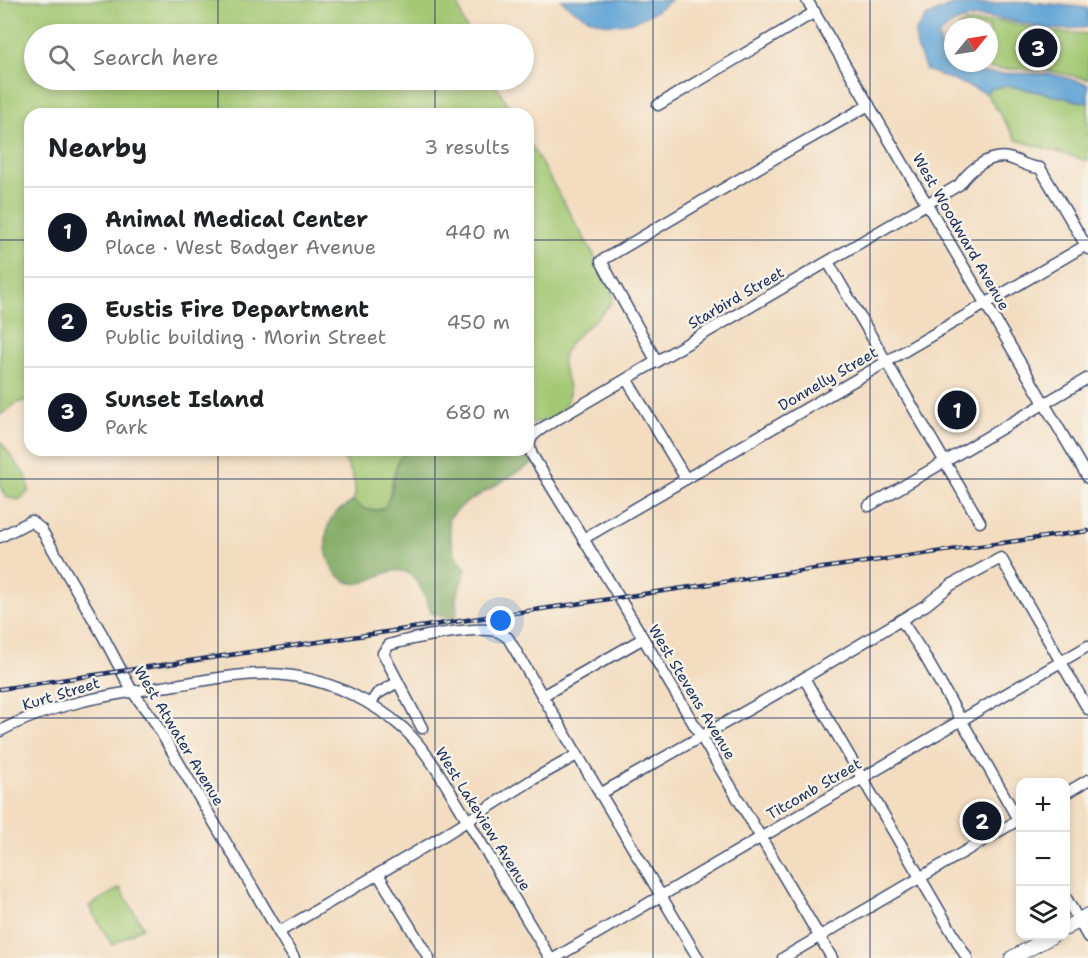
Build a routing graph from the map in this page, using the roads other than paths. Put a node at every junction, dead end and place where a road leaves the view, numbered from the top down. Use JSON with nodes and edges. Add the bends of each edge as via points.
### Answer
{"nodes":[{"id":1,"x":811,"y":4,"type":"edge"},
{"id":2,"x":658,"y":105,"type":"dead end"},
{"id":3,"x":869,"y":105,"type":"junction"},
{"id":4,"x":927,"y":204,"type":"junction"},
{"id":5,"x":1087,"y":246,"type":"edge"},
{"id":6,"x":828,"y":262,"type":"junction"},
{"id":7,"x":986,"y":304,"type":"junction"},
{"id":8,"x":657,"y":362,"type":"junction"},
{"id":9,"x":885,"y":363,"type":"junction"},
{"id":10,"x":1088,"y":378,"type":"edge"},
{"id":11,"x":627,"y":380,"type":"junction"},
{"id":12,"x":1044,"y":404,"type":"junction"},
{"id":13,"x":534,"y":433,"type":"edge"},
{"id":14,"x":533,"y":456,"type":"edge"},
{"id":15,"x":945,"y":462,"type":"junction"},
{"id":16,"x":1088,"y":478,"type":"edge"},
{"id":17,"x":686,"y":479,"type":"junction"},
{"id":18,"x":869,"y":506,"type":"dead end"},
{"id":19,"x":980,"y":522,"type":"dead end"},
{"id":20,"x":0,"y":537,"type":"edge"},
{"id":21,"x":584,"y":538,"type":"junction"},
{"id":22,"x":901,"y":620,"type":"junction"},
{"id":23,"x":642,"y":639,"type":"junction"},
{"id":24,"x":1088,"y":646,"type":"edge"},
{"id":25,"x":1061,"y":661,"type":"junction"},
{"id":26,"x":804,"y":678,"type":"junction"},
{"id":27,"x":398,"y":682,"type":"junction"},
{"id":28,"x":132,"y":691,"type":"junction"},
{"id":29,"x":542,"y":696,"type":"junction"},
{"id":30,"x":370,"y":705,"type":"junction"},
{"id":31,"x":1088,"y":709,"type":"edge"},
{"id":32,"x":961,"y":720,"type":"junction"},
{"id":33,"x":422,"y":728,"type":"dead end"},
{"id":34,"x":0,"y":731,"type":"edge"},
{"id":35,"x":702,"y":737,"type":"junction"},
{"id":36,"x":577,"y":755,"type":"junction"},
{"id":37,"x":862,"y":778,"type":"junction"},
{"id":38,"x":1088,"y":780,"type":"edge"},
{"id":39,"x":1070,"y":790,"type":"edge"},
{"id":40,"x":600,"y":794,"type":"junction"},
{"id":41,"x":1016,"y":813,"type":"edge"},
{"id":42,"x":468,"y":821,"type":"junction"},
{"id":43,"x":1016,"y":822,"type":"edge"},
{"id":44,"x":760,"y":837,"type":"junction"},
{"id":45,"x":378,"y":874,"type":"junction"},
{"id":46,"x":920,"y":878,"type":"junction"},
{"id":47,"x":661,"y":895,"type":"junction"},
{"id":48,"x":1070,"y":904,"type":"edge"},
{"id":49,"x":1083,"y":918,"type":"edge"},
{"id":50,"x":279,"y":932,"type":"junction"},
{"id":51,"x":820,"y":937,"type":"junction"},
{"id":52,"x":1088,"y":937,"type":"edge"},
{"id":53,"x":1045,"y":940,"type":"edge"},
{"id":54,"x":294,"y":958,"type":"edge"},
{"id":55,"x":429,"y":958,"type":"edge"},
{"id":56,"x":550,"y":958,"type":"edge"},
{"id":57,"x":555,"y":958,"type":"edge"},
{"id":58,"x":698,"y":958,"type":"edge"},
{"id":59,"x":783,"y":958,"type":"edge"},
{"id":60,"x":832,"y":958,"type":"edge"},
{"id":61,"x":967,"y":958,"type":"edge"},
{"id":62,"x":1012,"y":958,"type":"edge"}],
"edges":[{"from":1,"to":2,"type":"street"},
{"from":1,"to":3,"type":"street","name":"West Woodward Avenue"},
{"from":3,"to":4,"type":"street","name":"West Woodward Avenue"},
{"from":3,"to":8,"type":"street","via":[[601,261]]},
{"from":4,"to":5,"type":"street","name":"Starbird Street","via":[[961,182],[974,168],[998,158],[1013,159],[1040,168]]},
{"from":4,"to":6,"type":"street","name":"Starbird Street"},
{"from":4,"to":7,"type":"street","name":"West Woodward Avenue"},
{"from":5,"to":7,"type":"street","name":"Donnelly Street"},
{"from":6,"to":8,"type":"street","name":"Starbird Street"},
{"from":6,"to":9,"type":"street"},
{"from":7,"to":9,"type":"street","name":"Donnelly Street"},
{"from":7,"to":12,"type":"street","name":"West Woodward Avenue"},
{"from":8,"to":11,"type":"street","name":"Starbird Street"},
{"from":9,"to":15,"type":"street"},
{"from":9,"to":17,"type":"street","name":"Donnelly Street"},
{"from":10,"to":12,"type":"street"},
{"from":11,"to":13,"type":"street","name":"Starbird Street"},
{"from":11,"to":17,"type":"street"},
{"from":12,"to":15,"type":"street"},
{"from":12,"to":16,"type":"street","name":"West Woodward Avenue"},
{"from":14,"to":21,"type":"street","name":"West Stevens Avenue"},
{"from":15,"to":18,"type":"street"},
{"from":15,"to":19,"type":"street"},
{"from":17,"to":21,"type":"street","name":"Donnelly Street"},
{"from":20,"to":28,"type":"street","name":"West Atwater Avenue","via":[[31,521],[40,529]]},
{"from":21,"to":23,"type":"street","name":"West Stevens Avenue"},
{"from":22,"to":25,"type":"street","via":[[951,585],[1001,558]]},
{"from":22,"to":26,"type":"street"},
{"from":22,"to":32,"type":"street"},
{"from":23,"to":29,"type":"street"},
{"from":23,"to":35,"type":"street","name":"West Stevens Avenue"},
{"from":24,"to":25,"type":"street","name":"Titcomb Street"},
{"from":25,"to":31,"type":"street"},
{"from":25,"to":32,"type":"street","name":"Titcomb Street"},
{"from":26,"to":35,"type":"street"},
{"from":26,"to":37,"type":"street"},
{"from":27,"to":29,"type":"street","via":[[383,653],[389,645],[460,632],[499,631],[508,638]]},
{"from":27,"to":30,"type":"street","via":[[377,694]]},
{"from":27,"to":33,"type":"street"},
{"from":28,"to":30,"type":"street","name":"West Lakeview Avenue","via":[[271,674],[312,680],[346,691]]},
{"from":28,"to":34,"type":"street","name":"Kurt Street","via":[[37,714]]},
{"from":28,"to":50,"type":"street","name":"West Atwater Avenue","via":[[153,719]]},
{"from":29,"to":36,"type":"street"},
{"from":30,"to":42,"type":"street","name":"West Lakeview Avenue","via":[[403,729],[423,751]]},
{"from":32,"to":37,"type":"street","name":"Titcomb Street"},
{"from":32,"to":41,"type":"street"},
{"from":35,"to":40,"type":"street"},
{"from":35,"to":44,"type":"street","name":"West Stevens Avenue"},
{"from":36,"to":40,"type":"street"},
{"from":36,"to":42,"type":"street"},
{"from":37,"to":44,"type":"street","name":"Titcomb Street"},
{"from":37,"to":46,"type":"street"},
{"from":38,"to":39,"type":"street"},
{"from":40,"to":47,"type":"street"},
{"from":42,"to":45,"type":"street"},
{"from":42,"to":56,"type":"street","name":"West Lakeview Avenue"},
{"from":43,"to":46,"type":"street"},
{"from":44,"to":47,"type":"street","name":"Titcomb Street"},
{"from":44,"to":51,"type":"street","name":"West Stevens Avenue"},
{"from":45,"to":50,"type":"street"},
{"from":45,"to":55,"type":"street"},
{"from":46,"to":51,"type":"street"},
{"from":46,"to":61,"type":"street"},
{"from":47,"to":57,"type":"street","name":"Titcomb Street"},
{"from":47,"to":58,"type":"street"},
{"from":48,"to":49,"type":"street"},
{"from":49,"to":52,"type":"street"},
{"from":50,"to":54,"type":"street","name":"West Atwater Avenue"},
{"from":51,"to":59,"type":"street"},
{"from":51,"to":60,"type":"street","name":"West Stevens Avenue"},
{"from":53,"to":62,"type":"main road"}]}
